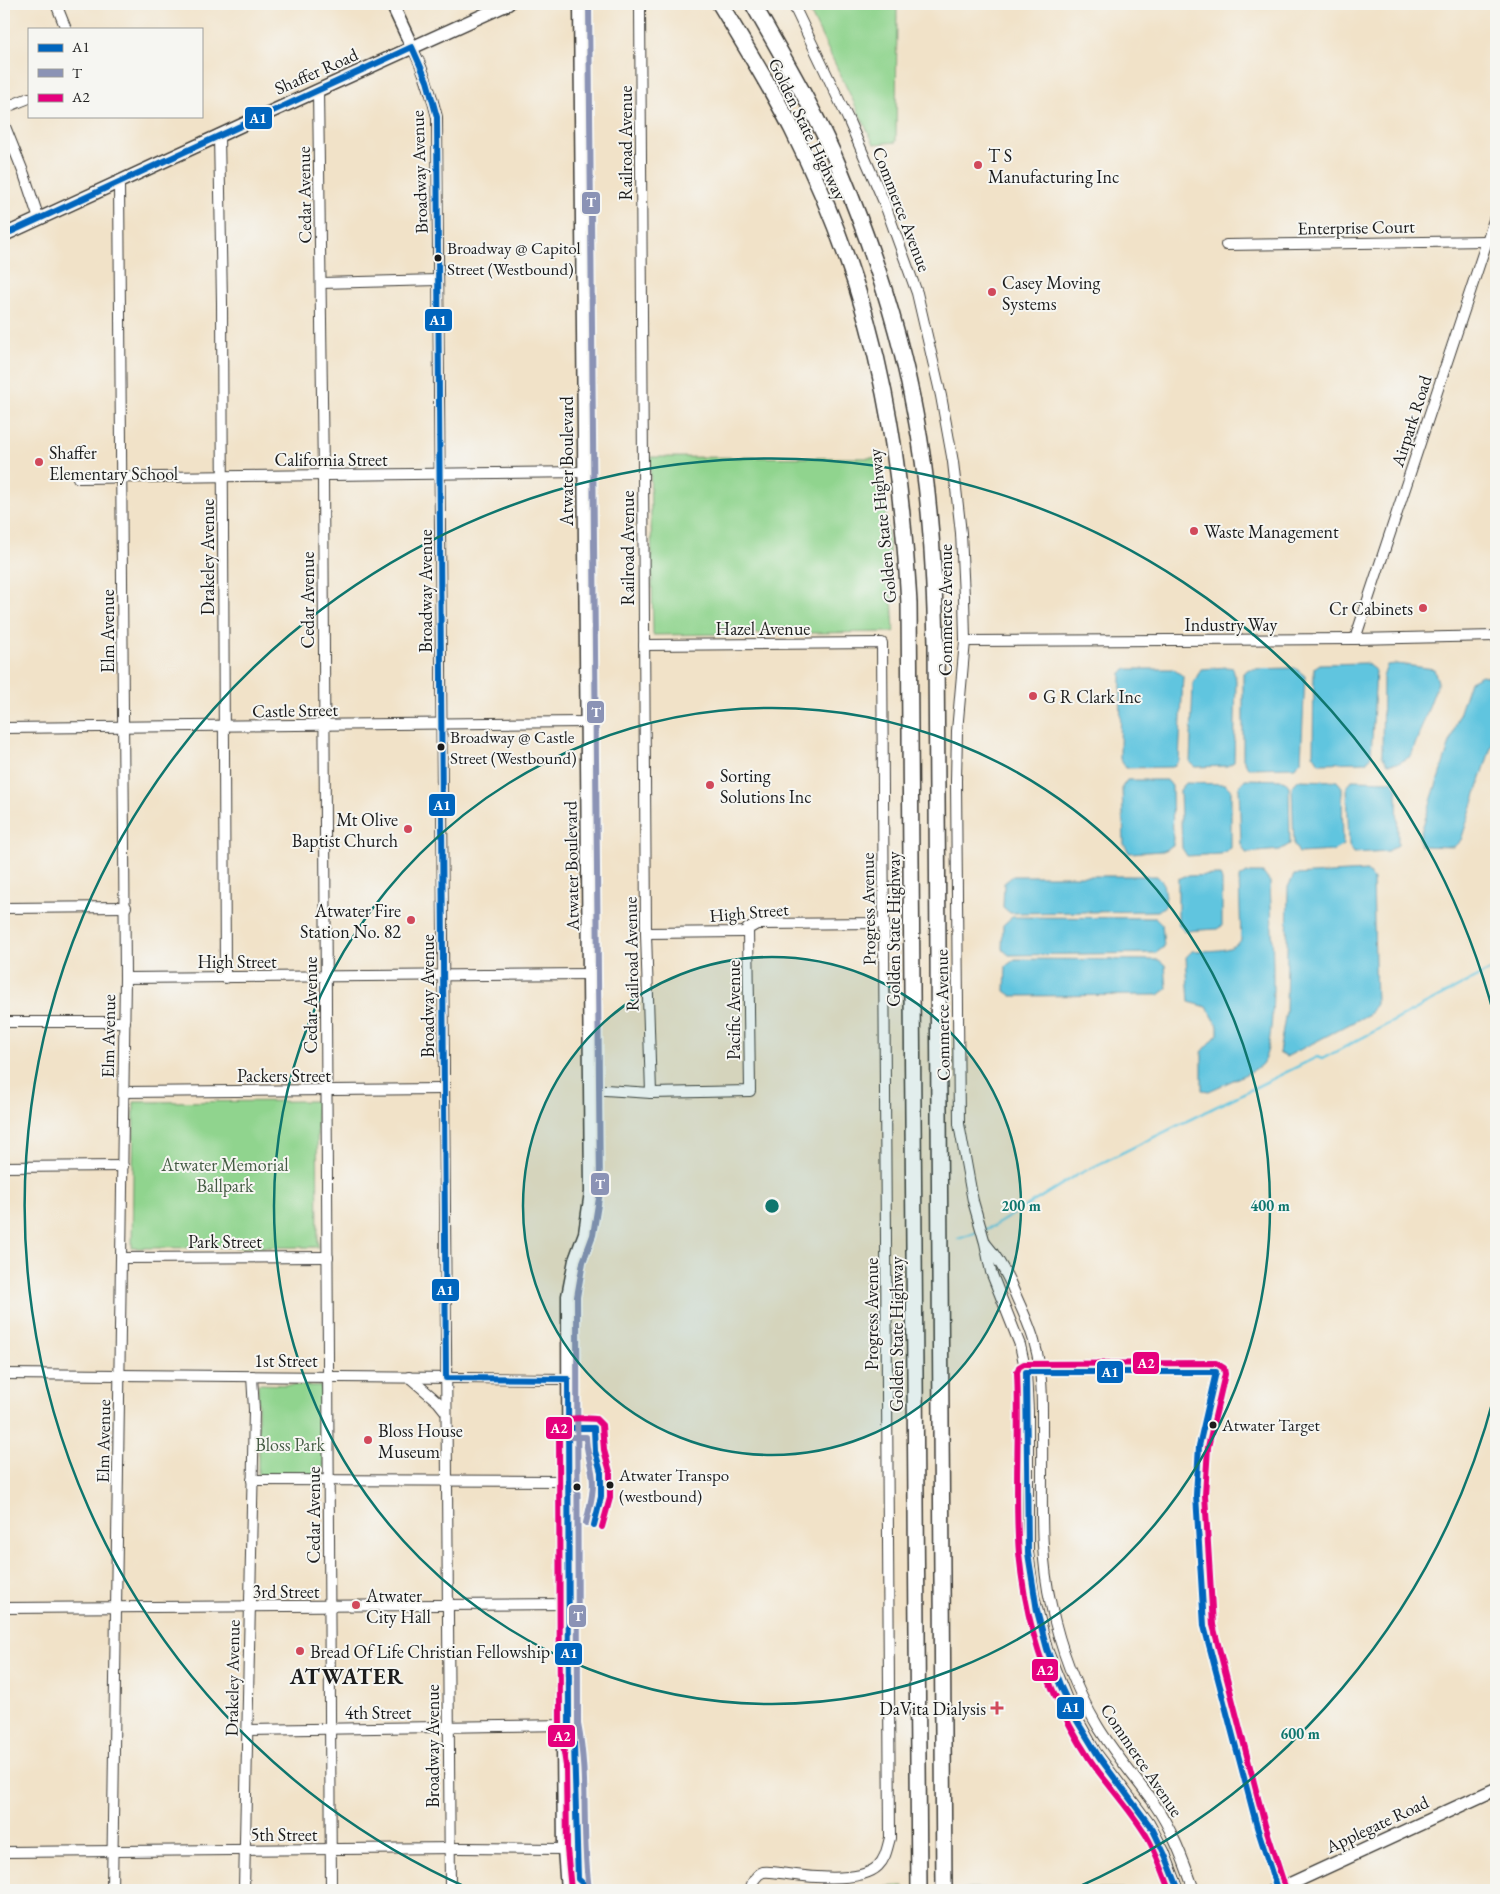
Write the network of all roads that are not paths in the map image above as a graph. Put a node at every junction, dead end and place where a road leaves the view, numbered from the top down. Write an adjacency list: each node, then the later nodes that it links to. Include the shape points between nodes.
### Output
1 (56, 4): 9 (street)
2 (392, 4): 10 (main road)
3 (508, 4): 10 (main road, Shaffer Road)
4 (580, 4): 24 (main road, Atwater Boulevard)
5 (640, 4): 34 (street, Railroad Avenue)
6 (720, 4): 100 (highway, Golden State Highway, via 792,129 850,270 884,392 905,536 909,603)
7 (754, 4): 101 (highway, Golden State Highway, via 840,170 873,255 916,414 928,497 936,643)
8 (793, 4): 32 (street, Commerce Avenue, via 884,202 916,293 953,462 961,533)
9 (66, 28)
10 (412, 47): 11 (main road, Shaffer Road); 22 (street, Broadway Avenue, via 424,68 437,117)
11 (318, 90): 15 (main road, Shaffer Road); 23 (street, Cedar Avenue)
12 (28, 98): 13 (street)
13 (4, 108)
14 (4, 124): 18 (street)
15 (219, 135): 16 (main road, Shaffer Road); 27 (street, Drakeley Avenue)
16 (119, 182): 18 (main road, Shaffer Road); 28 (street, Elm Avenue)
17 (1496, 214): 20 (street, Airpark Road)
18 (39, 219): 19 (main road, Shaffer Road)
19 (4, 235)
20 (1487, 241): 21 (street, Enterprise Court); 31 (street, Airpark Road)
21 (1226, 245)
22 (438, 280): 23 (street); 25 (street, Broadway Avenue)
23 (321, 283): 26 (street, Cedar Avenue)
24 (584, 472): 25 (street, California Street); 35 (main road, Atwater Boulevard)
25 (440, 474): 26 (street, California Street); 36 (street, Broadway Avenue)
26 (323, 475): 27 (street, California Street); 38 (street, Cedar Avenue)
27 (223, 476): 28 (street, California Street); 37 (street, Drakeley Avenue)
28 (122, 477): 29 (street, California Street); 39 (street, Elm Avenue)
29 (78, 478)
30 (1496, 636): 31 (street, Industry Way)
31 (1355, 639): 32 (street, Industry Way)
32 (965, 641): 60 (street, Commerce Avenue, via 956,731 959,1124 966,1170)
33 (882, 643): 34 (street, Hazel Avenue); 43 (street, Progress Avenue)
34 (644, 645): 45 (street, Railroad Avenue)
35 (586, 722): 36 (street, Castle Street); 46 (main road, Atwater Boulevard)
36 (442, 724): 38 (street, Castle Street); 47 (street, Broadway Avenue)
37 (224, 726): 38 (street, Castle Street); 39 (street, Castle Street); 50 (street, Drakeley Avenue)
38 (324, 726): 48 (street, Cedar Avenue)
39 (124, 727): 40 (street, Castle Street); 41 (street, Elm Avenue)
40 (4, 728)
41 (126, 907): 42 (street); 49 (street, Elm Avenue)
42 (4, 908)
43 (884, 923): 44 (street, High Street, via 758,924); 99 (street, Progress Avenue, via 890,1838 885,1858 869,1872 856,1876 810,1877 764,1872 752,1882)
44 (748, 928): 45 (street, High Street, via 742,932); 57 (street, Pacific Avenue, via 750,1091)
45 (646, 933): 57 (street, Railroad Avenue)
46 (589, 974): 47 (street, High Street); 54 (main road, Atwater Boulevard)
47 (443, 976): 48 (street, High Street); 53 (street, Broadway Avenue)
48 (326, 977): 50 (street, High Street); 55 (street, Cedar Avenue)
49 (125, 978): 50 (street, High Street); 52 (street, Elm Avenue)
50 (225, 978)
51 (4, 1022): 52 (street)
52 (125, 1022): 56 (street, Elm Avenue)
53 (443, 1089): 55 (street, Packers Street); 68 (street, Broadway Avenue)
54 (590, 1089): 57 (street); 69 (main road, Atwater Boulevard, via 591,1192 585,1233 575,1260 568,1296)
55 (327, 1091): 56 (street, Packers Street); 61 (street, Cedar Avenue)
56 (124, 1092): 58 (street, Elm Avenue)
57 (650, 1093)
58 (123, 1166): 59 (street); 62 (street, Elm Avenue)
59 (4, 1167)
60 (985, 1243): 102 (street, Commerce Avenue, via 991,1272 1020,1345 1026,1372 1028,1552 1034,1596 1047,1649 1080,1726 1149,1823 1172,1867); 103 (street, Commerce Avenue, via 1002,1264 1036,1346 1042,1399 1044,1553 1051,1605 1064,1654 1097,1725 1173,1835)
61 (328, 1257): 62 (street, Park Street); 66 (street, Cedar Avenue)
62 (122, 1258): 64 (street, Elm Avenue)
63 (4, 1374): 64 (street, 1st Street)
64 (121, 1375): 65 (street, 1st Street); 80 (street, Elm Avenue)
65 (252, 1376): 66 (street, 1st Street); 71 (street, Drakeley Avenue)
66 (329, 1377): 67 (street, 1st Street); 72 (street, Cedar Avenue)
67 (410, 1377): 68 (street, 1st Street); 70 (street)
68 (446, 1378): 69 (street, 1st Street); 70 (street, Broadway Avenue)
69 (568, 1379): 74 (main road, Atwater Boulevard)
70 (446, 1412): 73 (street, Broadway Avenue)
71 (252, 1480): 72 (street); 77 (street, Drakeley Avenue)
72 (330, 1481): 73 (street); 78 (street, Cedar Avenue)
73 (447, 1481): 74 (street); 76 (street, Broadway Avenue)
74 (568, 1481): 75 (main road, Atwater Boulevard)
75 (569, 1604): 76 (street, 3rd Street); 81 (main road, Atwater Boulevard)
76 (448, 1606): 78 (street, 3rd Street); 82 (street, Broadway Avenue)
77 (250, 1607): 78 (street, 3rd Street); 80 (street, 3rd Street); 84 (street, Drakeley Avenue)
78 (330, 1607): 83 (street, Cedar Avenue)
79 (4, 1608): 80 (street, 3rd Street)
80 (117, 1608): 90 (street, Elm Avenue)
81 (569, 1725): 82 (street, 4th Street); 87 (main road, Atwater Boulevard, via 563,1743); 92 (main road, Atwater Boulevard, via 574,1743)
82 (448, 1727): 83 (street, 4th Street); 86 (street, Broadway Avenue)
83 (331, 1728): 84 (street, 4th Street); 89 (street, Cedar Avenue)
84 (248, 1730): 88 (street, Drakeley Avenue)
85 (1496, 1789): 104 (main road, Applegate Road)
86 (449, 1848): 87 (street, 5th Street); 89 (street, 5th Street); 96 (street, Broadway Avenue)
87 (564, 1849): 97 (main road, Atwater Boulevard)
88 (246, 1850): 89 (street, 5th Street); 90 (street, 5th Street); 94 (street, Drakeley Avenue)
89 (331, 1850): 95 (street, Cedar Avenue)
90 (113, 1851): 91 (street, 5th Street); 93 (street, Elm Avenue)
91 (4, 1852)
92 (579, 1885): 98 (main road)
93 (112, 1890)
94 (244, 1890)
95 (331, 1890)
96 (450, 1890)
97 (567, 1890)
98 (590, 1890)
99 (750, 1890)
100 (919, 1890)
101 (944, 1890)
102 (1179, 1890)
103 (1194, 1890)
104 (1273, 1890)

